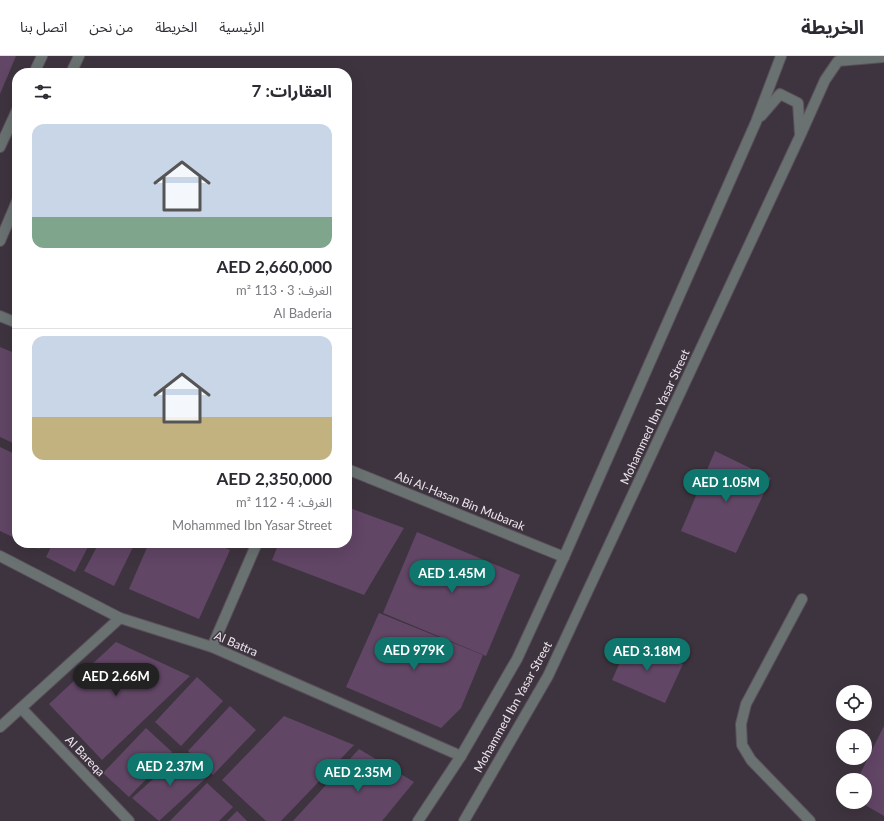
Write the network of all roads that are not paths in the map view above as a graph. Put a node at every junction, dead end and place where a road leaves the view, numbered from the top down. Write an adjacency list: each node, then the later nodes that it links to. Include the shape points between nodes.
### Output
1 (42, 56): 5 (street)
2 (79, 56): 6 (street)
3 (781, 56): 8 (street, Mohammed Ibn Yasar Street)
4 (884, 57): 9 (street, Mohammed Ibn Yasar Street, via 838,61 825,80)
5 (36, 68)
6 (73, 68)
7 (12, 121): 10 (street)
8 (756, 122): 9 (street, via 780,94 798,103); 18 (street, Mohammed Ibn Yasar Street)
9 (800, 136): 27 (street, Mohammed Ibn Yasar Street, via 548,676)
10 (0, 147)
11 (12, 213): 12 (street)
12 (0, 241)
13 (0, 316): 14 (street)
14 (12, 321)
15 (352, 471): 18 (street, Abi Al-Hasan Bin Mubarak)
16 (255, 548): 21 (street)
17 (0, 556): 20 (street, Al Battra)
18 (564, 557): 24 (street, Mohammed Ibn Yasar Street, via 517,659)
19 (802, 599): 28 (street, via 746,704 742,724 742,745 751,760)
20 (120, 618): 21 (street, Al Battra); 22 (street)
21 (212, 647): 24 (street, Al Battra)
22 (21, 708): 23 (street); 25 (street, Al Bareqa)
23 (0, 727)
24 (461, 756): 26 (street, Mohammed Ibn Yasar Street)
25 (129, 821)
26 (418, 821)
27 (464, 821)
28 (810, 821)

